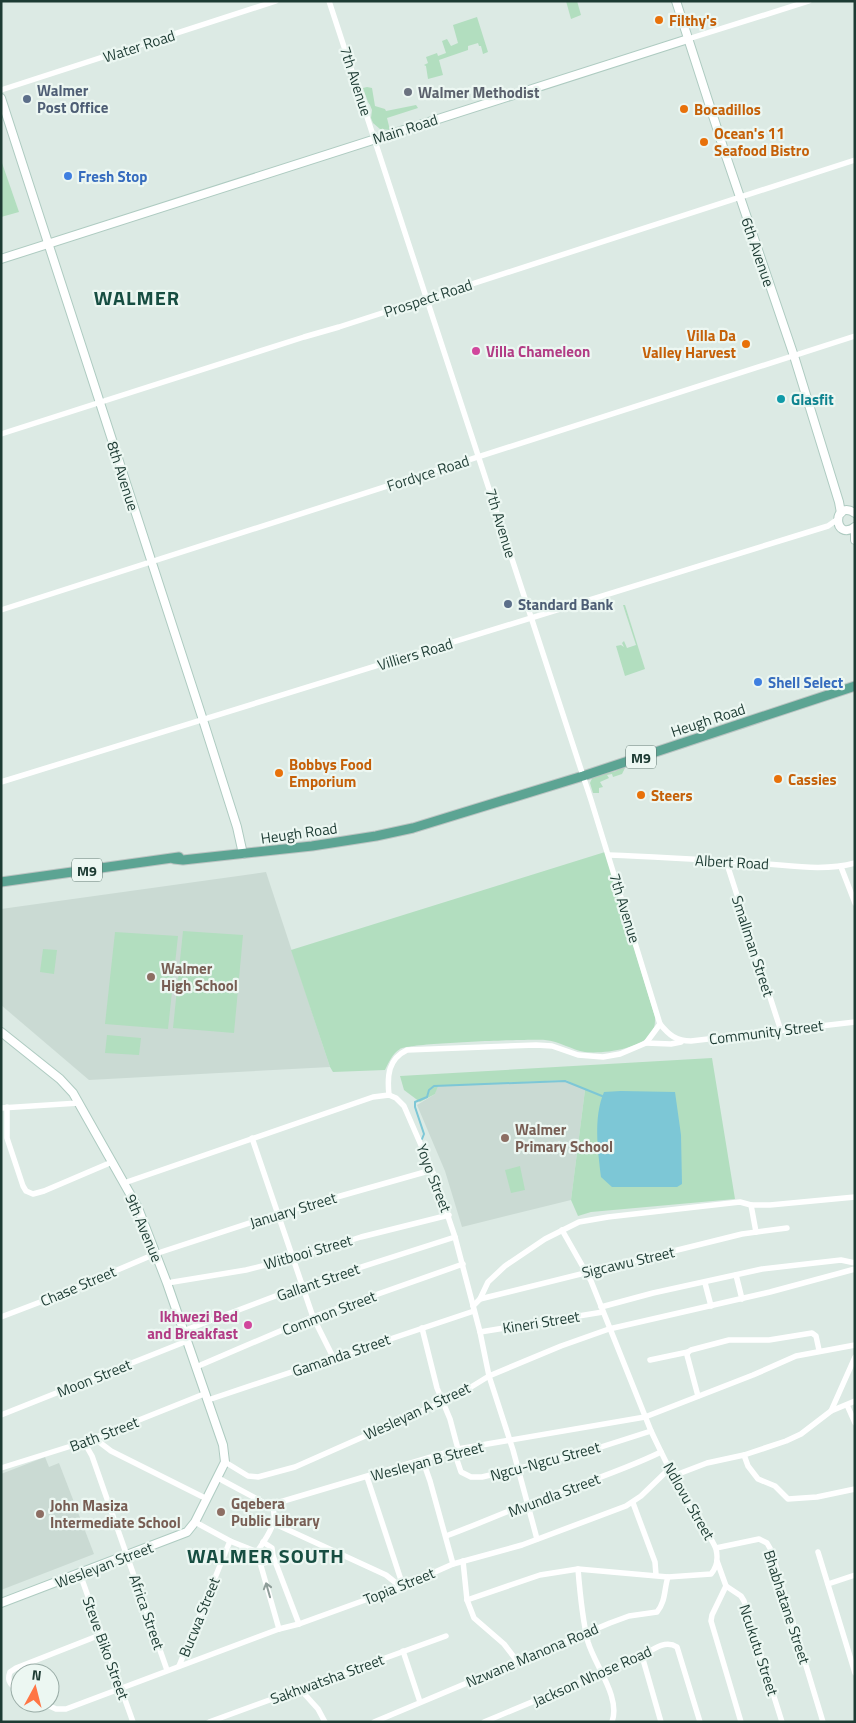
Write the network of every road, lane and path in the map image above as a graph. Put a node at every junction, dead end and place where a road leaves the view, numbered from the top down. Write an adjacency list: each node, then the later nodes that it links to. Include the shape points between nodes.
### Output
1 (276, 1): 6 (street, Water Road)
2 (329, 1): 8 (street, 7th Avenue)
3 (676, 1): 5 (street, 6th Avenue)
4 (809, 1): 5 (street, Main Road)
5 (688, 39): 8 (street, Main Road); 10 (street, 6th Avenue)
6 (1, 90)
7 (1, 98): 11 (street, 8th Avenue)
8 (375, 139): 11 (street, Main Road); 13 (street, 7th Avenue)
9 (855, 160): 10 (street, Prospect Road)
10 (740, 196): 13 (street, Prospect Road); 15 (street, 6th Avenue)
11 (48, 243): 12 (street, Main Road); 16 (street, 8th Avenue)
12 (1, 259)
13 (427, 298): 16 (street, Prospect Road); 18 (street, 7th Avenue)
14 (855, 336): 15 (street, Fordyce Road)
15 (794, 356): 18 (street, Fordyce Road); 19 (street, 6th Avenue)
16 (99, 403): 17 (street, Prospect Road); 21 (street, 8th Avenue)
17 (1, 434)
18 (479, 456): 21 (street, Fordyce Road); 23 (street, 7th Avenue)
19 (847, 521): 20 (street, 6th Avenue); 23 (street, Villiers Road)
20 (854, 538)
21 (151, 562): 22 (street, Fordyce Road); 25 (street, 8th Avenue)
22 (1, 610)
23 (530, 618): 25 (street, Villiers Road); 26 (street, 7th Avenue)
24 (855, 686): 26 (main road, Heugh Road / M9)
25 (203, 720): 27 (street, Villiers Road); 28 (street, 8th Avenue)
26 (584, 776): 28 (main road, Heugh Road / M9, via 427,823); 29 (street, 7th Avenue)
27 (1, 782)
28 (243, 851): 33 (main road, Heugh Road / M9)
29 (609, 855): 30 (street, Albert Road); 36 (street, 7th Avenue)
30 (726, 861): 32 (street, Albert Road); 37 (street, Smallman Street)
31 (855, 864): 32 (street, Albert Road)
32 (841, 867): 34 (street)
33 (1, 882)
34 (855, 903)
35 (855, 1022): 37 (street, Community Street)
36 (660, 1024): 39 (street, via 670,1036); 40 (street)
37 (781, 1031): 39 (street, Community Street)
38 (1, 1032): 42 (street, 9th Avenue, via 60,1079)
39 (681, 1040): 40 (street, Community Street, via 671,1044)
40 (646, 1042): 41 (street, via 620,1054 603,1057 578,1055 536,1044 407,1050 391,1064)
41 (389, 1095): 44 (street, via 373,1097); 46 (street, Yoyo Street, via 404,1106)
42 (79, 1103): 43 (street); 45 (street, 9th Avenue)
43 (4, 1108): 45 (street, via 9,1144 23,1186 29,1193 44,1191)
44 (252, 1138): 47 (street); 50 (street)
45 (112, 1162): 47 (street, 9th Avenue)
46 (432, 1170): 50 (street, January Street); 51 (street, Yoyo Street)
47 (124, 1183): 56 (street, 9th Avenue)
48 (855, 1197): 49 (street)
49 (751, 1205): 53 (street, via 740,1202 608,1217 580,1222); 54 (street)
50 (277, 1214): 56 (street, January Street); 57 (street)
51 (449, 1215): 55 (street, Yoyo Street); 57 (street, Witbooi Street)
52 (787, 1228): 54 (street, Sigcawu Street)
53 (562, 1230): 61 (street, Ndlovu Street); 66 (street, via 505,1266 488,1282)
54 (756, 1232): 61 (street, Sigcawu Street)
55 (455, 1237): 59 (street, Yoyo Street); 65 (street, Gallant Street)
56 (156, 1254): 63 (street, 9th Avenue); 72 (street, Chase Street)
57 (294, 1258): 63 (street, Witbooi Street, via 246,1270); 65 (street)
58 (855, 1263): 62 (street, Kineri Street, via 841,1260 793,1264)
59 (463, 1264): 70 (street, Yoyo Street); 73 (street, Common Street)
60 (855, 1269): 67 (street, Wesleyan A Street)
61 (586, 1272): 66 (street, Sigcawu Street); 71 (street, Ndlovu Street)
62 (736, 1275): 64 (street, Kineri Street); 67 (street)
63 (167, 1283): 76 (street, 9th Avenue)
64 (705, 1283): 68 (street); 71 (street, Kineri Street, via 653,1293)
65 (302, 1286): 73 (street); 76 (street, Gallant Street)
66 (480, 1299): 70 (street)
67 (742, 1299): 68 (street, Wesleyan A Street)
68 (711, 1306): 75 (street, Wesleyan A Street)
69 (1, 1307): 72 (street)
70 (474, 1308): 74 (street, Gamanda Street); 77 (street, Yoyo Street)
71 (602, 1309): 75 (street, Ndlovu Street); 77 (street, Kineri Street)
72 (3, 1316)
73 (313, 1317): 82 (street); 85 (street, Common Street)
74 (422, 1328): 82 (street, Gamanda Street); 90 (street, Ngcu-Ngcu Street)
75 (609, 1329): 86 (street, Wesleyan A Street); 94 (street, Ndlovu Street)
76 (183, 1331): 78 (street, 9th Avenue)
77 (480, 1332): 86 (street, Yoyo Street)
78 (187, 1341): 85 (street, 9th Avenue); 93 (street, Moon Street)
79 (855, 1345): 80 (street, Wesleyan B Street)
80 (819, 1350): 81 (street, via 816,1336 812,1333 769,1340 729,1340); 87 (street, Wesleyan B Street, via 796,1356)
81 (688, 1352): 84 (street); 87 (street)
82 (333, 1357): 88 (street, Gamanda Street)
83 (855, 1357): 92 (street)
84 (650, 1360)
85 (196, 1366): 88 (street, 9th Avenue)
86 (488, 1376): 90 (street, Wesleyan A Street); 98 (street, Yoyo Street)
87 (698, 1396): 94 (street, Wesleyan B Street)
88 (206, 1397): 97 (street, Bath Street); 104 (street, 9th Avenue, via 223,1445)
89 (855, 1401): 91 (street)
90 (442, 1402): 100 (street, Ngcu-Ngcu Street, via 450,1419); 104 (street, Wesleyan A Street, via 295,1467 258,1477 248,1476)
91 (847, 1405): 92 (street); 95 (street)
92 (831, 1411): 102 (street, via 801,1434)
93 (1, 1415)
94 (645, 1417): 96 (street, Ndlovu Street); 98 (street, Wesleyan B Street)
95 (855, 1423)
96 (651, 1431): 101 (street, Ndlovu Street); 106 (street, Ngcu-Ngcu Street)
97 (94, 1438): 99 (street, Bath Street); 112 (street)
98 (509, 1440): 100 (street, Wesleyan B Street); 106 (street, Yoyo Street)
99 (84, 1442): 105 (street, Bath Street); 125 (street, Africa Street)
100 (456, 1450): 103 (street, Wesleyan B Street); 106 (street, Ngcu-Ngcu Street, via 459,1469 467,1476 482,1477)
101 (660, 1452): 107 (street, Ndlovu Street); 113 (street, Mvundla Street, via 621,1470)
102 (744, 1455): 108 (street, via 707,1463); 111 (street, via 758,1480 775,1486 788,1499)
103 (423, 1461): 109 (street, Wesleyan B Street); 118 (street)
104 (225, 1462): 110 (street, Wesleyan Street)
105 (1, 1468)
106 (518, 1469): 113 (street, Yoyo Street)
107 (669, 1470): 108 (street, Ndlovu Street); 114 (street, Topia Street)
108 (673, 1476): 122 (street, Ndlovu Street)
109 (367, 1477): 115 (street, Wesleyan B Street); 137 (street)
110 (218, 1478): 112 (street, Wesleyan Street); 115 (street)
111 (855, 1489)
112 (207, 1499): 116 (street, Wesleyan Street)
113 (528, 1503): 118 (street, Mvundla Street); 119 (street, Yoyo Street)
114 (633, 1503): 119 (street, Topia Street); 133 (street, via 655,1562)
115 (270, 1505): 117 (street, via 274,1511)
116 (195, 1522): 120 (street); 125 (street, Wesleyan Street, via 180,1536)
117 (273, 1523): 121 (street); 137 (street, via 386,1575)
118 (446, 1536): 130 (street)
119 (537, 1540): 128 (street, Topia Street)
120 (230, 1541): 123 (street); 151 (street, Bucwa Street)
121 (263, 1542): 123 (street); 126 (street, via 272,1548)
122 (716, 1548): 129 (street, Ndlovu Street); 171 (street, Bhabhatane Street, via 759,1539 767,1543)
123 (257, 1552): 127 (street)
124 (818, 1552): 136 (street)
125 (127, 1555): 132 (street, Wesleyan Street); 152 (street, Africa Street)
126 (273, 1556): 127 (street, via 268,1562); 141 (street)
127 (260, 1561): 142 (street, one-way to 127)
128 (463, 1561): 130 (street, Topia Street); 139 (street)
129 (717, 1561): 135 (street, via 711,1574); 138 (street, Ncukutu Street)
130 (453, 1564): 137 (street, Topia Street)
131 (578, 1569): 133 (street); 139 (street, via 540,1575); 143 (street)
132 (80, 1574): 140 (street, Wesleyan Street); 144 (street, Steve Biko Street)
133 (656, 1575): 135 (street)
134 (855, 1575): 136 (street)
135 (668, 1577): 143 (street, Nzwane Manona Road, via 664,1601 657,1612 629,1616)
136 (828, 1584): 149 (street)
137 (402, 1586): 141 (street, Topia Street)
138 (726, 1586): 169 (street, Ncukutu Street, via 711,1621); 170 (street, Ncukutu Street, via 744,1601)
139 (467, 1600): 148 (street, via 474,1618 504,1644)
140 (1, 1604)
141 (299, 1624): 142 (street, Topia Street)
142 (279, 1629): 151 (street, Topia Street)
143 (586, 1634): 148 (street, Nzwane Manona Road); 154 (street)
144 (100, 1635): 150 (street); 158 (street, Steve Biko Street)
145 (446, 1636): 146 (street, Sakhwatsha Street)
146 (403, 1651): 157 (street, Sakhwatsha Street); 159 (street)
147 (642, 1656): 154 (street, Jackson Nhose Road); 167 (street); 168 (street, Jackson Nhose Road, via 660,1645 673,1644 677,1647)
148 (517, 1661): 159 (street, Nzwane Manona Road)
149 (853, 1661): 155 (street)
150 (29, 1663)
151 (179, 1666): 152 (street, Topia Street)
152 (168, 1670): 158 (street, Topia Street)
153 (10, 1672): 156 (street)
154 (600, 1672): 165 (street, Jackson Nhose Road); 166 (street, via 613,1701)
155 (855, 1673)
156 (10, 1684)
157 (300, 1688): 162 (street, Sakhwatsha Street); 163 (street)
158 (120, 1689): 160 (street, Topia Street); 161 (street, Steve Biko Street)
159 (420, 1702): 164 (street, Nzwane Manona Road)
160 (60, 1709)
161 (133, 1722)
162 (209, 1722)
163 (325, 1722)
164 (374, 1722)
165 (484, 1722)
166 (612, 1722)
167 (661, 1722)
168 (700, 1722)
169 (741, 1722)
170 (782, 1722)
171 (823, 1722)

